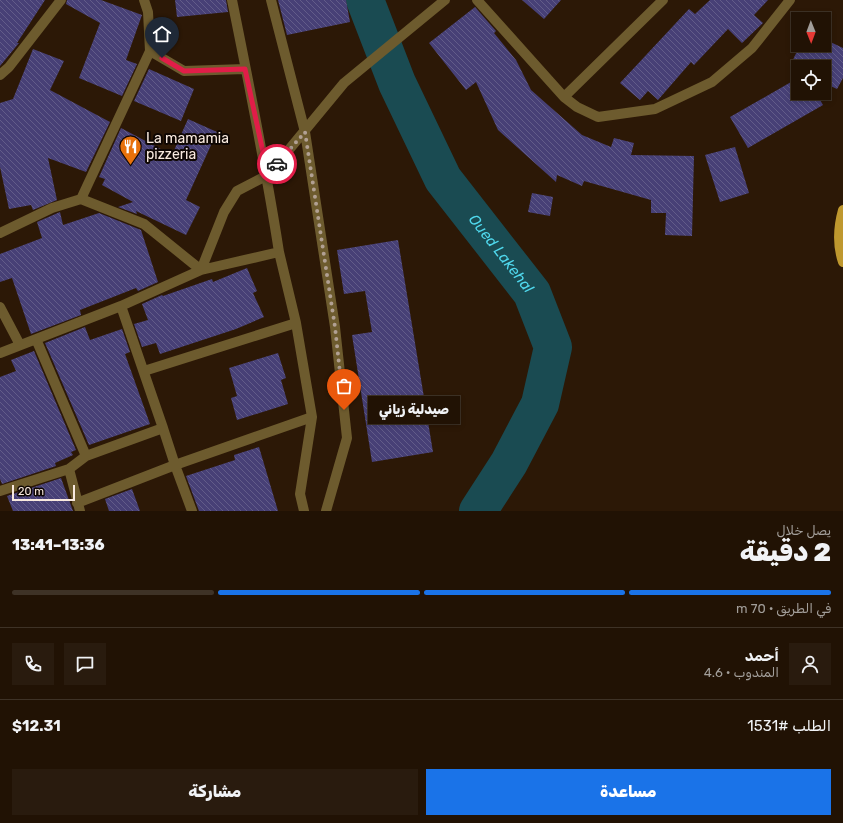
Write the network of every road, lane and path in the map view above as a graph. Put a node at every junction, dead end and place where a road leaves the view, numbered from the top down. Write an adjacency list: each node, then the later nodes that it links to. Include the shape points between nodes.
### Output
1 (62, 0): 11 (street)
2 (144, 0): 9 (street, via 148,12)
3 (232, 0): 10 (street)
4 (271, 0): 13 (street)
5 (445, 0): 13 (street, via 344,83)
6 (477, 0): 12 (street)
7 (663, 0): 12 (street)
8 (790, 0): 12 (street, via 752,48 712,82 655,109 598,117 577,107)
9 (150, 51): 10 (street, via 184,71); 15 (street)
10 (245, 69): 14 (street)
11 (0, 75)
12 (564, 97)
13 (305, 132): 14 (street); 37 (street, via 335,327 347,438)
14 (268, 175): 18 (street); 20 (street, via 237,191 224,212)
15 (81, 199): 17 (street, via 52,208); 20 (street, via 144,224)
16 (843, 210): 19 (main road, via 838,236)
17 (0, 233)
18 (279, 252): 20 (street); 23 (street)
19 (843, 262)
20 (201, 270): 22 (street)
21 (0, 306): 25 (street)
22 (121, 306): 24 (street); 27 (street)
23 (296, 323): 27 (street); 28 (street)
24 (36, 339): 25 (street); 30 (street)
25 (20, 345): 26 (street)
26 (0, 353)
27 (144, 371): 29 (street)
28 (312, 417): 31 (street); 36 (street, via 300,494)
29 (163, 428): 30 (street); 31 (street)
30 (86, 456): 32 (street)
31 (175, 465): 34 (street); 35 (street)
32 (69, 469): 33 (street); 34 (street)
33 (0, 491)
34 (79, 507)
35 (192, 511)
36 (304, 511)
37 (326, 511)

